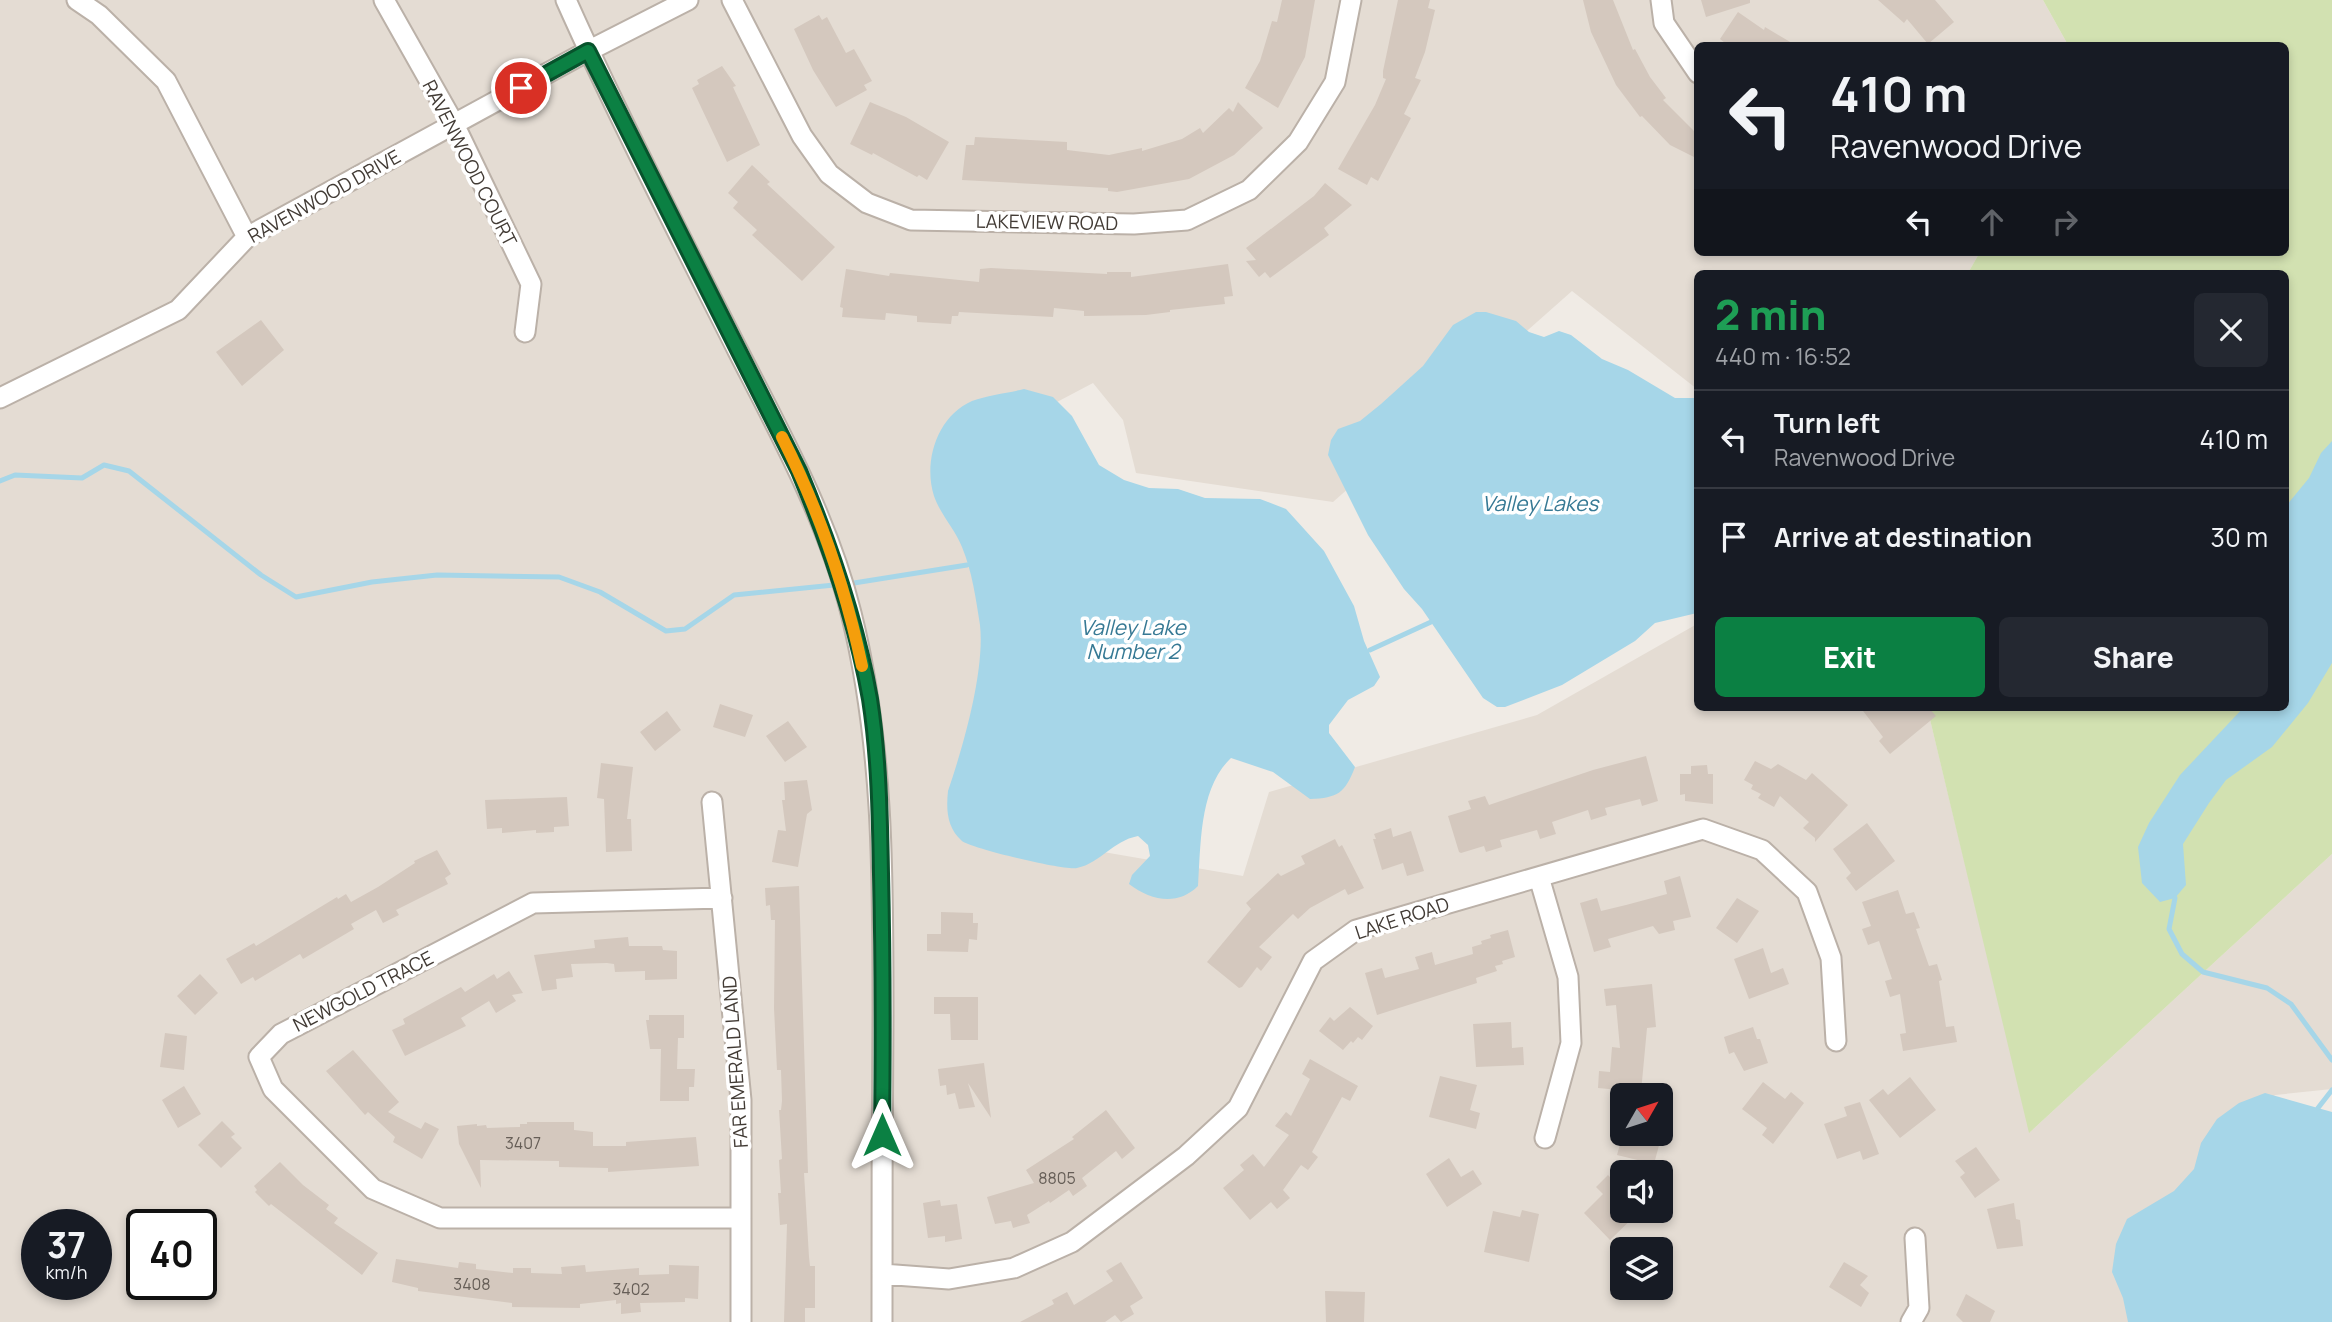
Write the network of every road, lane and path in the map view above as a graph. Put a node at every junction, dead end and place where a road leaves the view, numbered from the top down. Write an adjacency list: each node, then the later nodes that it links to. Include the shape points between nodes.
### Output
1 (77, 0): 11 (street, via 99,15 166,81)
2 (384, 0): 10 (street, RAVENWOOD COURT)
3 (566, 0): 8 (street)
4 (688, 0): 8 (street, RAVENWOOD DRIVE)
5 (732, 0): 6 (street, LAKEVIEW ROAD, via 802,136 829,174 867,202 911,220 1134,224 1187,220 1249,190 1298,142 1335,82)
6 (1351, 0)
7 (1661, 0): 9 (street, via 1664,23)
8 (588, 51): 10 (street, RAVENWOOD DRIVE); 21 (street, via 799,471 850,611 870,700 879,790)
9 (1694, 67)
10 (454, 124): 11 (street, RAVENWOOD DRIVE); 12 (street, RAVENWOOD COURT, via 531,284)
11 (247, 237): 13 (street, RAVENWOOD DRIVE, via 178,310)
12 (525, 332)
13 (0, 398)
14 (712, 802): 16 (street, FAR EMERALD LAND)
15 (1539, 877): 17 (street, LAKE ROAD, via 1703,830 1762,850 1807,892 1831,958); 18 (street, via 1568,977 1571,1043); 21 (street, LAKE ROAD, via 1356,930 1313,961 1238,1108 1186,1156 1072,1242 1014,1268 949,1279)
16 (722, 898): 19 (street, FAR EMERALD LAND, via 741,1100); 19 (street, NEWGOLD TRACE, via 533,903 281,1034 259,1057 273,1088 373,1189 440,1218)
17 (1836, 1041)
18 (1545, 1138)
19 (741, 1218): 22 (street, FAR EMERALD LAND)
20 (1915, 1238): 24 (street, via 1919,1308)
21 (882, 1274): 23 (street)
22 (741, 1322)
23 (882, 1322)
24 (1911, 1322)

